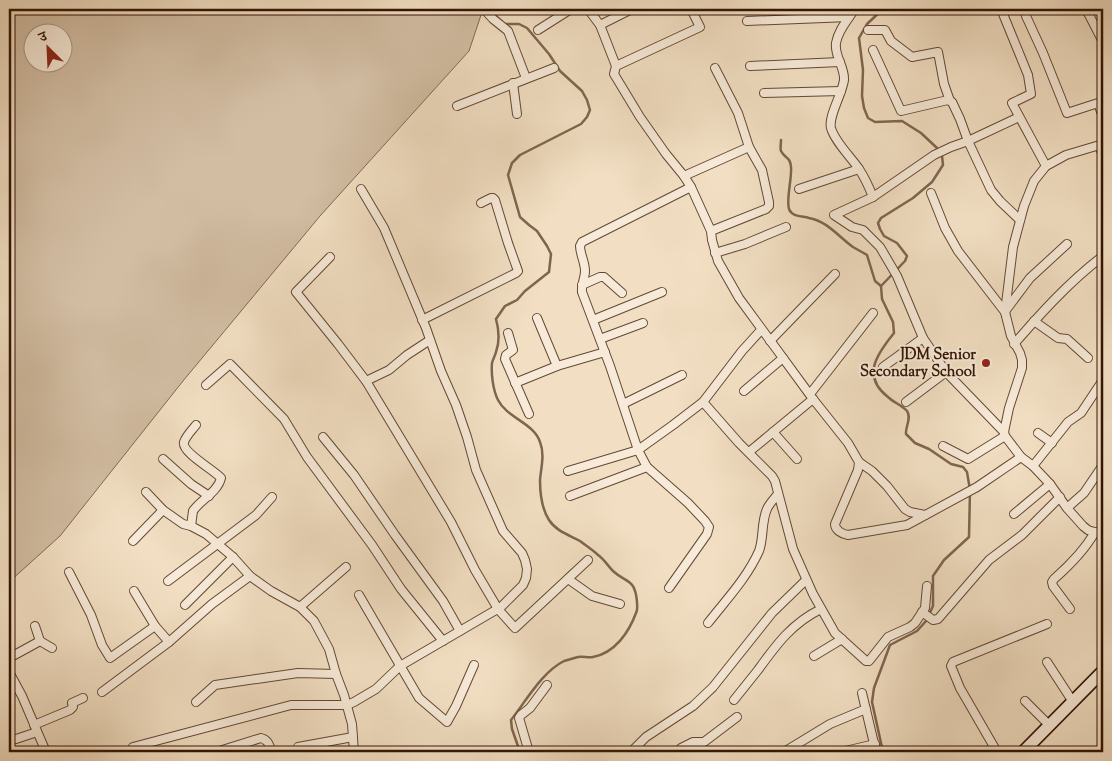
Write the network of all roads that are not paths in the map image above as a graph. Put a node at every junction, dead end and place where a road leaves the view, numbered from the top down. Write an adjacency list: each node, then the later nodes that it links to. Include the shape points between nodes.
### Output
1 (484, 9): 22 (street, via 508,32)
2 (571, 9): 13 (street)
3 (588, 9): 12 (street)
4 (632, 9): 12 (street)
5 (691, 9): 18 (street, via 700,27)
6 (853, 9): 10 (street)
7 (1001, 9): 29 (street, via 1028,75 1031,94 1012,103)
8 (1024, 9): 30 (street, via 1067,113 1098,103)
9 (1086, 9): 15 (street)
10 (849, 17): 11 (street); 17 (street, via 836,44)
11 (746, 21)
12 (600, 26): 18 (street)
13 (538, 30)
14 (868, 30): 26 (street, via 885,30 891,41 912,57 938,52)
15 (1103, 42)
16 (873, 50): 26 (street, via 901,111)
17 (840, 62): 19 (street); 24 (street, via 844,77)
18 (616, 66): 37 (street, via 614,74 631,104)
19 (750, 66)
20 (554, 68): 22 (street)
21 (716, 68): 33 (street)
22 (526, 78): 23 (street)
23 (513, 83): 27 (street); 28 (street)
24 (842, 91): 25 (street); 36 (street, via 830,119 831,128)
25 (764, 93)
26 (950, 100): 31 (street)
27 (457, 106)
28 (517, 114)
29 (1019, 117): 31 (street); 35 (street)
30 (1103, 117)
31 (968, 141): 42 (street, via 934,155); 44 (street, via 991,190)
32 (1101, 145): 34 (street); 35 (street, via 1066,155)
33 (750, 147): 37 (street); 46 (street, via 762,170 769,206)
34 (1103, 155)
35 (1046, 166): 44 (street, via 1034,181)
36 (859, 170): 40 (street); 42 (street)
37 (684, 176): 38 (street)
38 (691, 187): 46 (street); 52 (street, via 582,242 580,250 586,269)
39 (361, 189): 58 (street, via 384,228)
40 (799, 190)
41 (931, 193): 55 (street, via 958,251)
42 (872, 197): 64 (street, via 834,215 852,228 863,230 880,247 897,276)
43 (481, 203): 58 (street, via 491,198 495,200 518,271)
44 (1020, 220): 55 (street, via 1013,247)
45 (786, 227): 48 (street)
46 (711, 231): 48 (street)
47 (1067, 244): 55 (street, via 1030,278)
48 (715, 253): 62 (street, via 738,298)
49 (1103, 256): 60 (street)
50 (330, 257): 77 (street, via 296,292)
51 (835, 274): 67 (street)
52 (582, 285): 54 (street, via 604,277); 59 (street)
53 (662, 292): 59 (street)
54 (622, 293)
55 (1005, 312): 68 (street)
56 (873, 313): 81 (street)
57 (537, 318): 72 (street)
58 (422, 320): 66 (street)
59 (593, 320): 65 (street)
60 (1034, 321): 68 (street); 71 (street, via 1058,338 1067,339)
61 (643, 323): 65 (street)
62 (762, 330): 67 (street); 82 (street)
63 (508, 333): 78 (street, via 513,350 505,359)
64 (924, 338): 73 (street); 74 (street)
65 (600, 339): 69 (street)
66 (430, 340): 77 (street, via 389,370); 134 (street, via 456,405 476,470 503,531 525,560 526,578)
67 (770, 342): 70 (street)
68 (1014, 344): 89 (street, via 1020,352 1022,368)
69 (605, 352): 72 (street); 84 (street)
70 (783, 358): 80 (street); 81 (street)
71 (1088, 358)
72 (557, 366): 78 (street)
73 (883, 367)
74 (946, 372): 83 (street); 89 (street)
75 (682, 375): 84 (street)
76 (1103, 380): 91 (street, via 1081,412 1068,422)
77 (366, 381): 134 (street, via 451,522)
78 (516, 383): 85 (street)
79 (206, 385): 145 (street, via 230,364 284,418 307,457)
80 (744, 390)
81 (811, 396): 87 (street); 98 (street)
82 (703, 402): 93 (street); 94 (street)
83 (906, 402)
84 (623, 404): 93 (street)
85 (529, 414)
86 (196, 425): 106 (street, via 183,444 221,478)
87 (773, 432): 94 (street); 97 (street)
88 (1038, 433): 91 (street)
89 (1004, 434): 92 (street, via 968,459); 95 (street)
90 (323, 438): 142 (street, via 354,475 444,601)
91 (1052, 443): 101 (street)
92 (943, 446)
93 (638, 450): 100 (street); 102 (street)
94 (749, 452): 105 (street, via 775,480)
95 (1021, 457): 101 (street); 113 (street, via 977,487)
96 (163, 459): 106 (street)
97 (797, 459)
98 (859, 462): 113 (street, via 872,471 905,508); 113 (street, via 835,524 837,530 848,535 899,527)
99 (1103, 465): 110 (street, via 1084,492)
100 (647, 466): 107 (street); 128 (street, via 708,527 707,534)
101 (1033, 466): 103 (street)
102 (568, 471)
103 (1050, 484): 108 (street); 112 (street)
104 (146, 492): 111 (street)
105 (778, 494): 125 (street, via 793,549); 138 (street, via 765,513 760,549 750,568)
106 (209, 496): 114 (street, via 193,511)
107 (570, 496)
108 (1060, 497): 110 (street); 137 (street, via 1022,535 989,560 938,619)
109 (272, 498): 118 (street, via 256,515)
110 (1067, 508): 115 (street)
111 (163, 510): 114 (street); 117 (street)
112 (1014, 514)
113 (925, 516)
114 (191, 526): 118 (street)
115 (1094, 532): 116 (street); 136 (street, via 1074,561 1052,582)
116 (1103, 535)
117 (133, 541)
118 (218, 543): 119 (street); 126 (street)
119 (232, 557): 123 (street); 132 (street)
120 (588, 560): 124 (street)
121 (346, 567): 133 (street)
122 (69, 572): 141 (street, via 110,658)
123 (250, 576): 133 (street); 146 (street)
124 (568, 579): 131 (street, via 592,596); 134 (street, via 515,628)
125 (806, 580): 135 (street); 174 (street, via 772,613 713,687 693,706 646,738)
126 (168, 581)
127 (927, 586): 137 (street)
128 (669, 588)
129 (134, 591): 141 (street)
130 (359, 595): 152 (street)
131 (620, 604)
132 (185, 606)
133 (300, 607): 155 (street, via 321,633)
134 (498, 609): 142 (street)
135 (821, 609): 143 (street); 160 (street, via 793,627)
136 (1070, 609)
137 (926, 615): 143 (street, via 888,637 868,662)
138 (708, 623)
139 (1048, 624): 184 (street, via 953,662 951,666)
140 (35, 626): 144 (street)
141 (155, 626): 146 (street)
142 (460, 631): 145 (street)
143 (842, 639): 148 (street)
144 (40, 641): 147 (street); 149 (street)
145 (442, 641): 152 (street)
146 (169, 642): 157 (street)
147 (52, 648)
148 (814, 656)
149 (9, 658)
150 (1047, 662): 163 (street)
151 (474, 665): 152 (street, via 447,722 419,698)
152 (400, 666): 164 (street, via 376,689)
153 (1103, 671): 163 (street)
154 (9, 672): 168 (street)
155 (336, 674): 162 (street, via 298,673 215,685); 164 (street)
156 (547, 685): 179 (street, via 520,718)
157 (102, 692)
158 (862, 693): 165 (street)
159 (83, 698): 168 (street, via 72,703 70,710)
160 (734, 700)
161 (1024, 701): 167 (street)
162 (196, 702)
163 (1073, 702): 167 (street)
164 (347, 705): 169 (street); 172 (street, via 291,705)
165 (866, 709): 171 (street); 181 (street, via 830,724)
166 (737, 717): 180 (street, via 704,742 693,742 681,748)
167 (1050, 726): 185 (street)
168 (36, 729): 170 (street); 175 (street)
169 (353, 737): 173 (street); 178 (street)
170 (9, 740)
171 (874, 744): 182 (street); 183 (street)
172 (133, 747)
173 (298, 747)
174 (635, 751)
175 (46, 752)
176 (216, 752): 177 (street, via 261,738 268,742)
177 (272, 752)
178 (354, 752)
179 (529, 752)
180 (680, 752)
181 (784, 752)
182 (841, 752)
183 (876, 752)
184 (997, 752)
185 (1023, 752)

